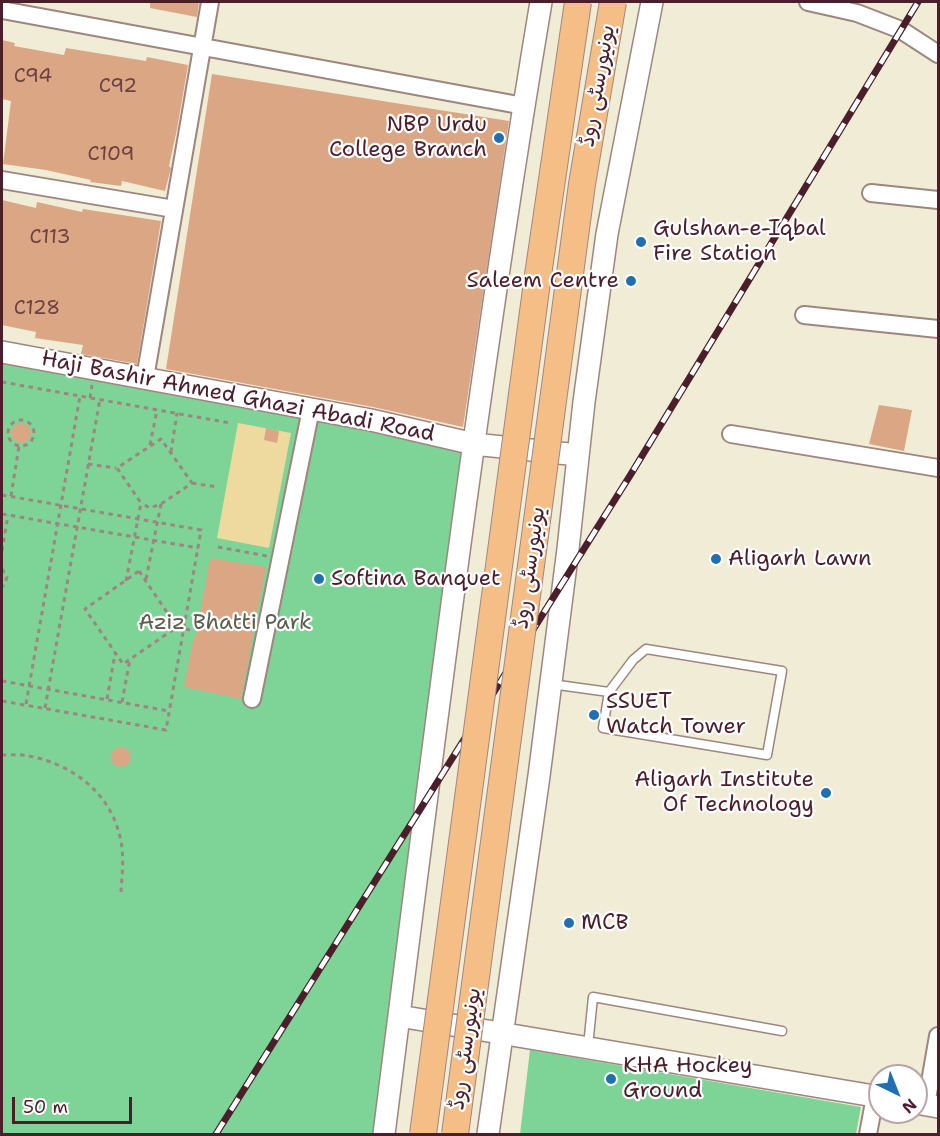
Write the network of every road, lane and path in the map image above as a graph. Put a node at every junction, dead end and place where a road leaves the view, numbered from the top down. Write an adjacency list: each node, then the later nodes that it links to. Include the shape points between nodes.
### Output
1 (210, 2): 9 (street)
2 (542, 2): 11 (street)
3 (578, 2): 87 (main road, یونیورسٹی روڈ, bridge)
4 (613, 2): 88 (main road, یونیورسٹی روڈ, bridge, via 582,184)
5 (652, 2): 32 (street, via 607,234)
6 (808, 2): 7 (street)
7 (859, 7): 10 (street)
8 (2, 10): 9 (street)
9 (203, 49): 11 (street); 15 (street)
10 (939, 54)
11 (524, 106): 28 (street)
12 (2, 180): 15 (street)
13 (871, 193): 14 (street)
14 (939, 200)
15 (174, 209): 19 (street)
16 (804, 315): 17 (street)
17 (939, 328)
18 (2, 352): 19 (street, Haji Bashir Ahmed Ghazi Abadi Road)
19 (145, 378): 24 (street, Haji Bashir Ahmed Ghazi Abadi Road)
20 (2, 382): 21 (path)
21 (80, 396): 22 (path); 42 (path)
22 (100, 399): 23 (path); 33 (path)
23 (157, 410): 25 (path); 29 (path)
24 (311, 410): 28 (street, Haji Bashir Ahmed Ghazi Abadi Road); 55 (street)
25 (177, 413): 26 (path); 31 (path)
26 (230, 423)
27 (731, 434): 35 (street)
28 (474, 444): 32 (street, Haji Bashir Ahmed Ghazi Abadi Road); 79 (street)
29 (150, 445): 31 (path, via 161,439); 34 (path)
30 (19, 446): 30 (path, via 10,440 8,432 14,422 23,420 30,424 33,436); 39 (path)
31 (171, 452): 36 (path)
32 (578, 455): 66 (street)
33 (88, 464): 34 (path); 43 (path)
34 (117, 468): 40 (path)
35 (939, 468)
36 (192, 483): 37 (path); 41 (path)
37 (217, 487)
38 (2, 495): 39 (path)
39 (11, 496): 42 (path)
40 (141, 503): 41 (path, via 150,508); 46 (path)
41 (161, 504): 47 (path)
42 (61, 505): 43 (path); 48 (path)
43 (80, 509): 46 (path); 49 (path)
44 (2, 514): 45 (path)
45 (8, 515): 48 (path); 54 (path)
46 (138, 519): 47 (path); 50 (path)
47 (157, 523): 51 (path); 53 (path, via 201,530)
48 (58, 524): 49 (path); 67 (path)
49 (77, 527): 50 (path); 68 (path)
50 (134, 537): 51 (path); 58 (path)
51 (154, 541): 53 (path); 57 (path)
52 (218, 547): 55 (path)
53 (198, 549): 61 (path)
54 (2, 551)
55 (281, 558): 70 (street)
56 (2, 569): 59 (path, via 7,577)
57 (145, 580): 58 (path, via 139,571); 60 (path)
58 (126, 581): 63 (path, via 85,609)
59 (2, 587)
60 (177, 627): 61 (path); 64 (path)
61 (184, 628): 62 (path); 76 (path)
62 (190, 630)
63 (115, 654): 64 (path, via 123,664); 71 (path)
64 (130, 660): 73 (path)
65 (2, 681): 67 (path)
66 (551, 684): 69 (lane); 81 (street)
67 (29, 686): 68 (path); 74 (path)
68 (48, 690): 71 (path); 75 (path)
69 (609, 692): 69 (lane, via 603,728 767,755 782,671 646,649)
70 (252, 699)
71 (107, 700): 73 (path)
72 (2, 701): 74 (path)
73 (122, 703): 76 (path)
74 (26, 705): 75 (path)
75 (45, 708): 76 (path, via 166,730)
76 (170, 711)
77 (2, 755): 78 (path, via 28,756 63,766 92,786 113,814 120,834)
78 (121, 893)
79 (399, 1016): 81 (street); 86 (street)
80 (782, 1031): 83 (lane, via 593,997)
81 (502, 1032): 83 (street); 89 (street)
82 (939, 1036): 85 (street)
83 (588, 1047): 84 (street)
84 (868, 1095)
85 (928, 1099)
86 (384, 1134)
87 (423, 1134)
88 (455, 1134)
89 (488, 1134)

